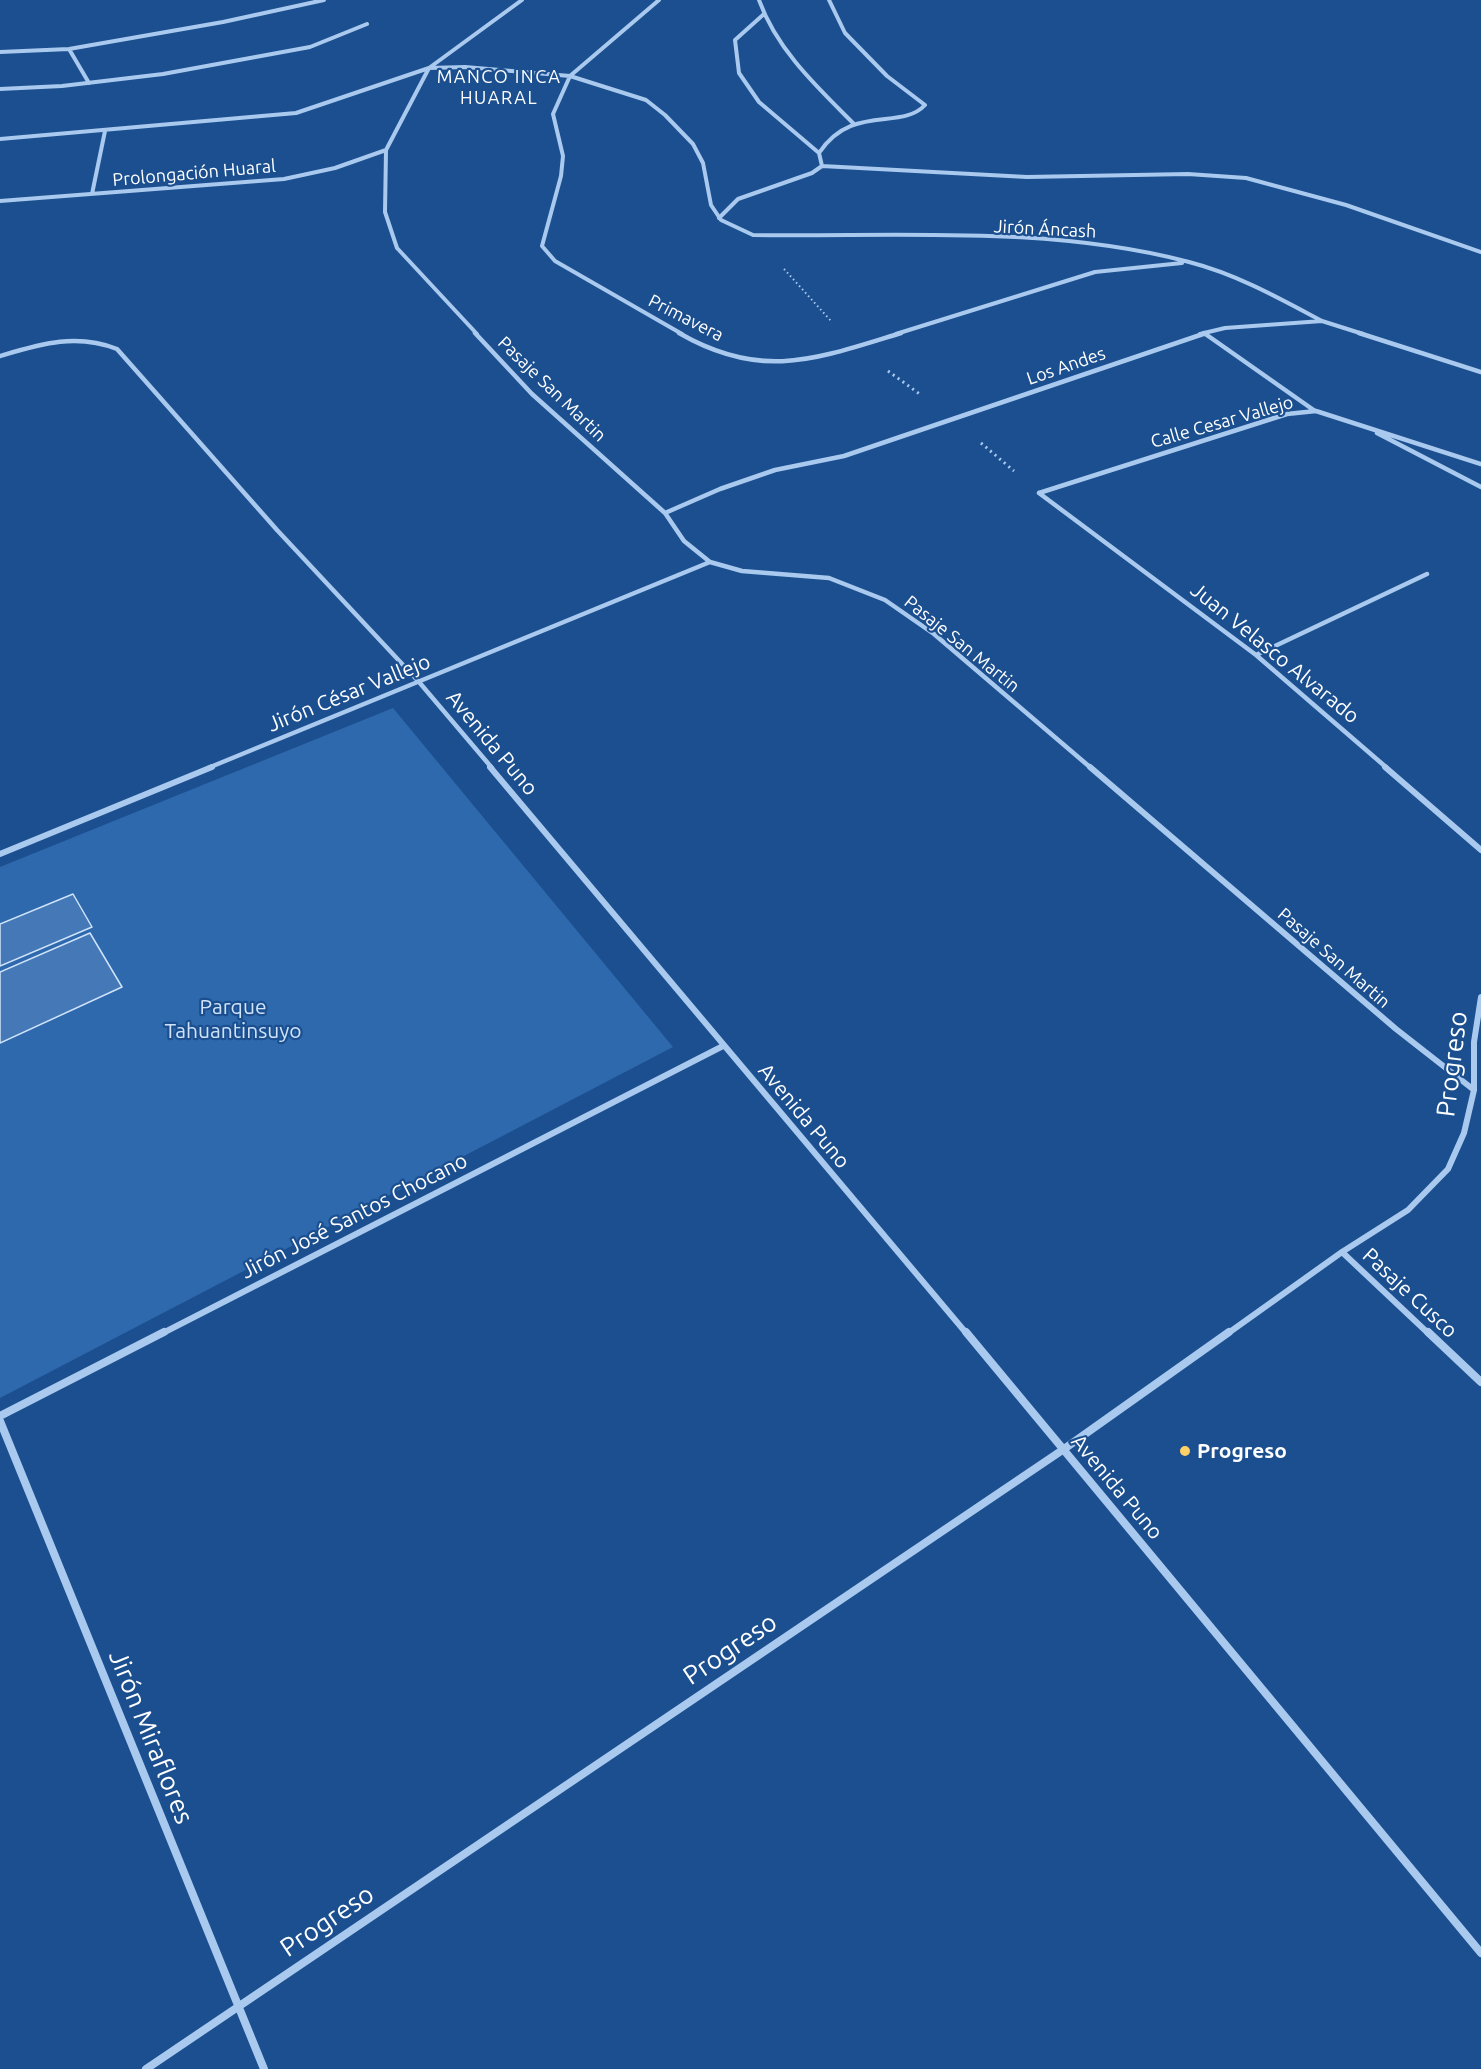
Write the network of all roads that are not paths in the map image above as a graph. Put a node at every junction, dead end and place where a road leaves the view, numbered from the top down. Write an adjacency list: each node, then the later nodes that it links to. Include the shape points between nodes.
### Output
1 (324, 0): 8 (street)
2 (522, 0): 10 (street, Pasaje San Martin)
3 (659, 0): 11 (street, Primavera)
4 (759, 0): 6 (street)
5 (828, 0): 14 (street, via 845,33 887,76 924,105)
6 (764, 14): 14 (street, via 796,65); 18 (street, via 735,40 739,73 759,102)
7 (367, 24): 12 (street, via 310,47 163,75)
8 (69, 49): 9 (street); 12 (street)
9 (0, 52)
10 (429, 68): 11 (street, via 465,67); 15 (street, via 296,113); 17 (street, Pasaje San Martin)
11 (570, 76): 22 (street, via 646,100 665,115 693,144 703,163 711,205); 24 (street, Primavera, via 554,114 563,156 542,246 555,261 690,339 725,353 761,362 796,362 1095,272)
12 (89, 83): 13 (street)
13 (0, 89)
14 (854, 124): 18 (street, via 826,138)
15 (105, 131): 16 (street); 20 (street)
16 (0, 139)
17 (386, 150): 20 (street, Prolongación Huaral, via 321,174 258,183); 34 (street, Pasaje San Martin, via 385,212 397,248 532,394)
18 (819, 153): 19 (street)
19 (822, 166): 22 (street, via 738,199); 23 (street, via 1027,177 1188,174 1246,178 1346,205)
20 (92, 194): 21 (street, Prolongación Huaral)
21 (0, 201)
22 (719, 218): 24 (street, Jirón Áncash, via 753,235 1084,242)
23 (1481, 252)
24 (1188, 262): 25 (street, Jirón Áncash, via 1233,276)
25 (1322, 321): 26 (street, Los Andes); 28 (street, Los Andes)
26 (1204, 333): 29 (street); 34 (street, Los Andes, via 844,456 775,470)
27 (0, 356): 38 (street, Avenida Puno, via 72,338 98,340 117,349 277,530)
28 (1481, 372)
29 (1316, 411): 30 (street, Calle Cesar Vallejo); 33 (street, Calle Cesar Vallejo, via 1287,414)
30 (1358, 423): 31 (street, Calle Cesar Vallejo); 32 (street)
31 (1481, 464)
32 (1481, 487)
33 (1039, 493): 37 (street, Juan Velasco Alvarado)
34 (665, 513): 35 (street, Pasaje San Martin, via 684,541)
35 (710, 562): 38 (street, Jirón César Vallejo); 43 (street, Pasaje San Martin, via 742,571 829,578 885,600 934,634 1396,1029)
36 (1427, 574): 37 (street)
37 (1256, 655): 39 (street, Juan Velasco Alvarado)
38 (419, 682): 40 (street, Jirón César Vallejo); 42 (street, Avenida Puno)
39 (1481, 850)
40 (0, 854)
41 (1481, 997): 43 (street, Progreso, via 1474,1042)
42 (723, 1046): 46 (street, Jirón José Santos Chocano); 48 (street, Avenida Puno)
43 (1474, 1090): 44 (street, Progreso, via 1464,1133 1448,1169 1408,1210)
44 (1342, 1252): 45 (street, Pasaje Cusco); 48 (street, Progreso)
45 (1481, 1382)
46 (0, 1416)
47 (0, 1422): 50 (street, Jirón Miraflores)
48 (1064, 1449): 49 (street, Avenida Puno); 50 (street, Progreso)
49 (1481, 1953)
50 (238, 2006): 51 (street, Progreso); 52 (street, Jirón Miraflores)
51 (146, 2069)
52 (264, 2069)

